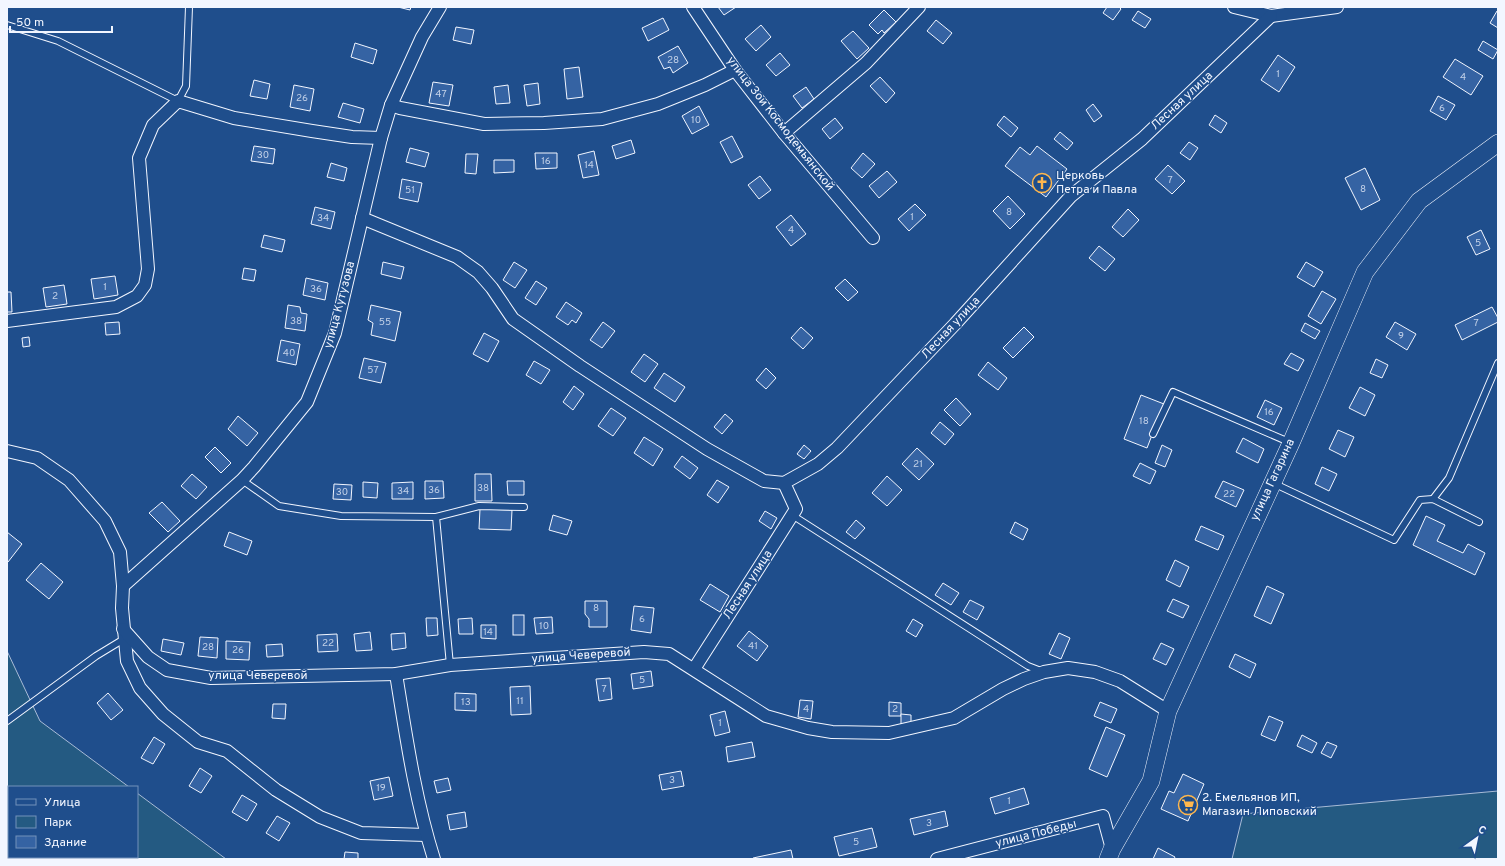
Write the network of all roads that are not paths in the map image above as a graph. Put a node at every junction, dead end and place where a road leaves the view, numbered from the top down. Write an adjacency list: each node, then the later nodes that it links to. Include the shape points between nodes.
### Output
1 (189, 7): 10 (lane, via 186,86)
2 (440, 7): 11 (street, улица Кутузова, via 422,37)
3 (693, 7): 9 (street, улица Зои Космодемьянской)
4 (919, 7): 12 (street, via 866,63)
5 (1234, 7): 7 (street)
6 (1337, 7): 7 (street)
7 (1271, 16): 24 (street, Лесная улица, via 1142,139 1071,196 955,324 837,448 818,464)
8 (7, 25): 10 (lane, via 58,42)
9 (735, 70): 11 (street, via 658,104 602,119 484,124); 12 (street, улица Зои Космодемьянской)
10 (178, 101): 13 (street, via 234,118 352,137); 17 (street, via 153,125 139,158 148,270 145,285 137,296 116,307)
11 (391, 105): 13 (street, улица Кутузова)
12 (784, 133): 16 (street, улица Зои Космодемьянской)
13 (381, 138): 15 (street, улица Кутузова)
14 (1498, 143): 20 (street, улица Гагарина, via 1419,201 1365,272)
15 (362, 218): 22 (street, улица Кутузова, via 335,333 307,402); 24 (street, via 457,257 478,272 514,319 580,366 707,450 764,481)
16 (873, 238)
17 (7, 321)
18 (1498, 363): 25 (lane, via 1449,478)
19 (1153, 434): 20 (lane, via 1173,392)
20 (1291, 443): 23 (street, улица Гагарина)
21 (7, 451): 30 (street, via 37,458 69,480 105,521 120,552)
22 (242, 480): 28 (lane, via 279,506 341,516); 30 (street, улица Кутузова)
23 (1272, 482): 25 (lane, via 1394,540 1420,500); 36 (street, улица Гагарина)
24 (784, 483): 27 (street, via 796,509)
25 (1433, 499): 29 (lane)
26 (524, 507): 28 (lane, via 479,506)
27 (792, 515): 33 (street, Лесная улица); 34 (lane, via 1028,666)
28 (436, 517): 32 (lane)
29 (1479, 522)
30 (123, 586): 31 (street)
31 (124, 634): 35 (street, улица Чеверевой, via 148,657 167,670 211,678); 37 (lane); 38 (street, via 127,661 140,688 163,714 198,742 227,751 276,790 320,817 361,833)
32 (450, 665): 33 (street, улица Чеверевой, via 644,652 669,654); 35 (street, улица Чеверевой)
33 (694, 669): 34 (street, улица Чеверевой, via 766,716 832,732 889,733 954,718 1003,689)
34 (1044, 672): 36 (street, улица Чеверевой, via 1068,668 1095,672 1120,681)
35 (396, 674): 38 (street)
36 (1168, 711): 39 (street, улица Гагарина, via 1151,782)
37 (7, 721)
38 (426, 835): 40 (street)
39 (1110, 854): 41 (street, улица Победы, via 1103,816)
40 (434, 859)
41 (937, 859)

